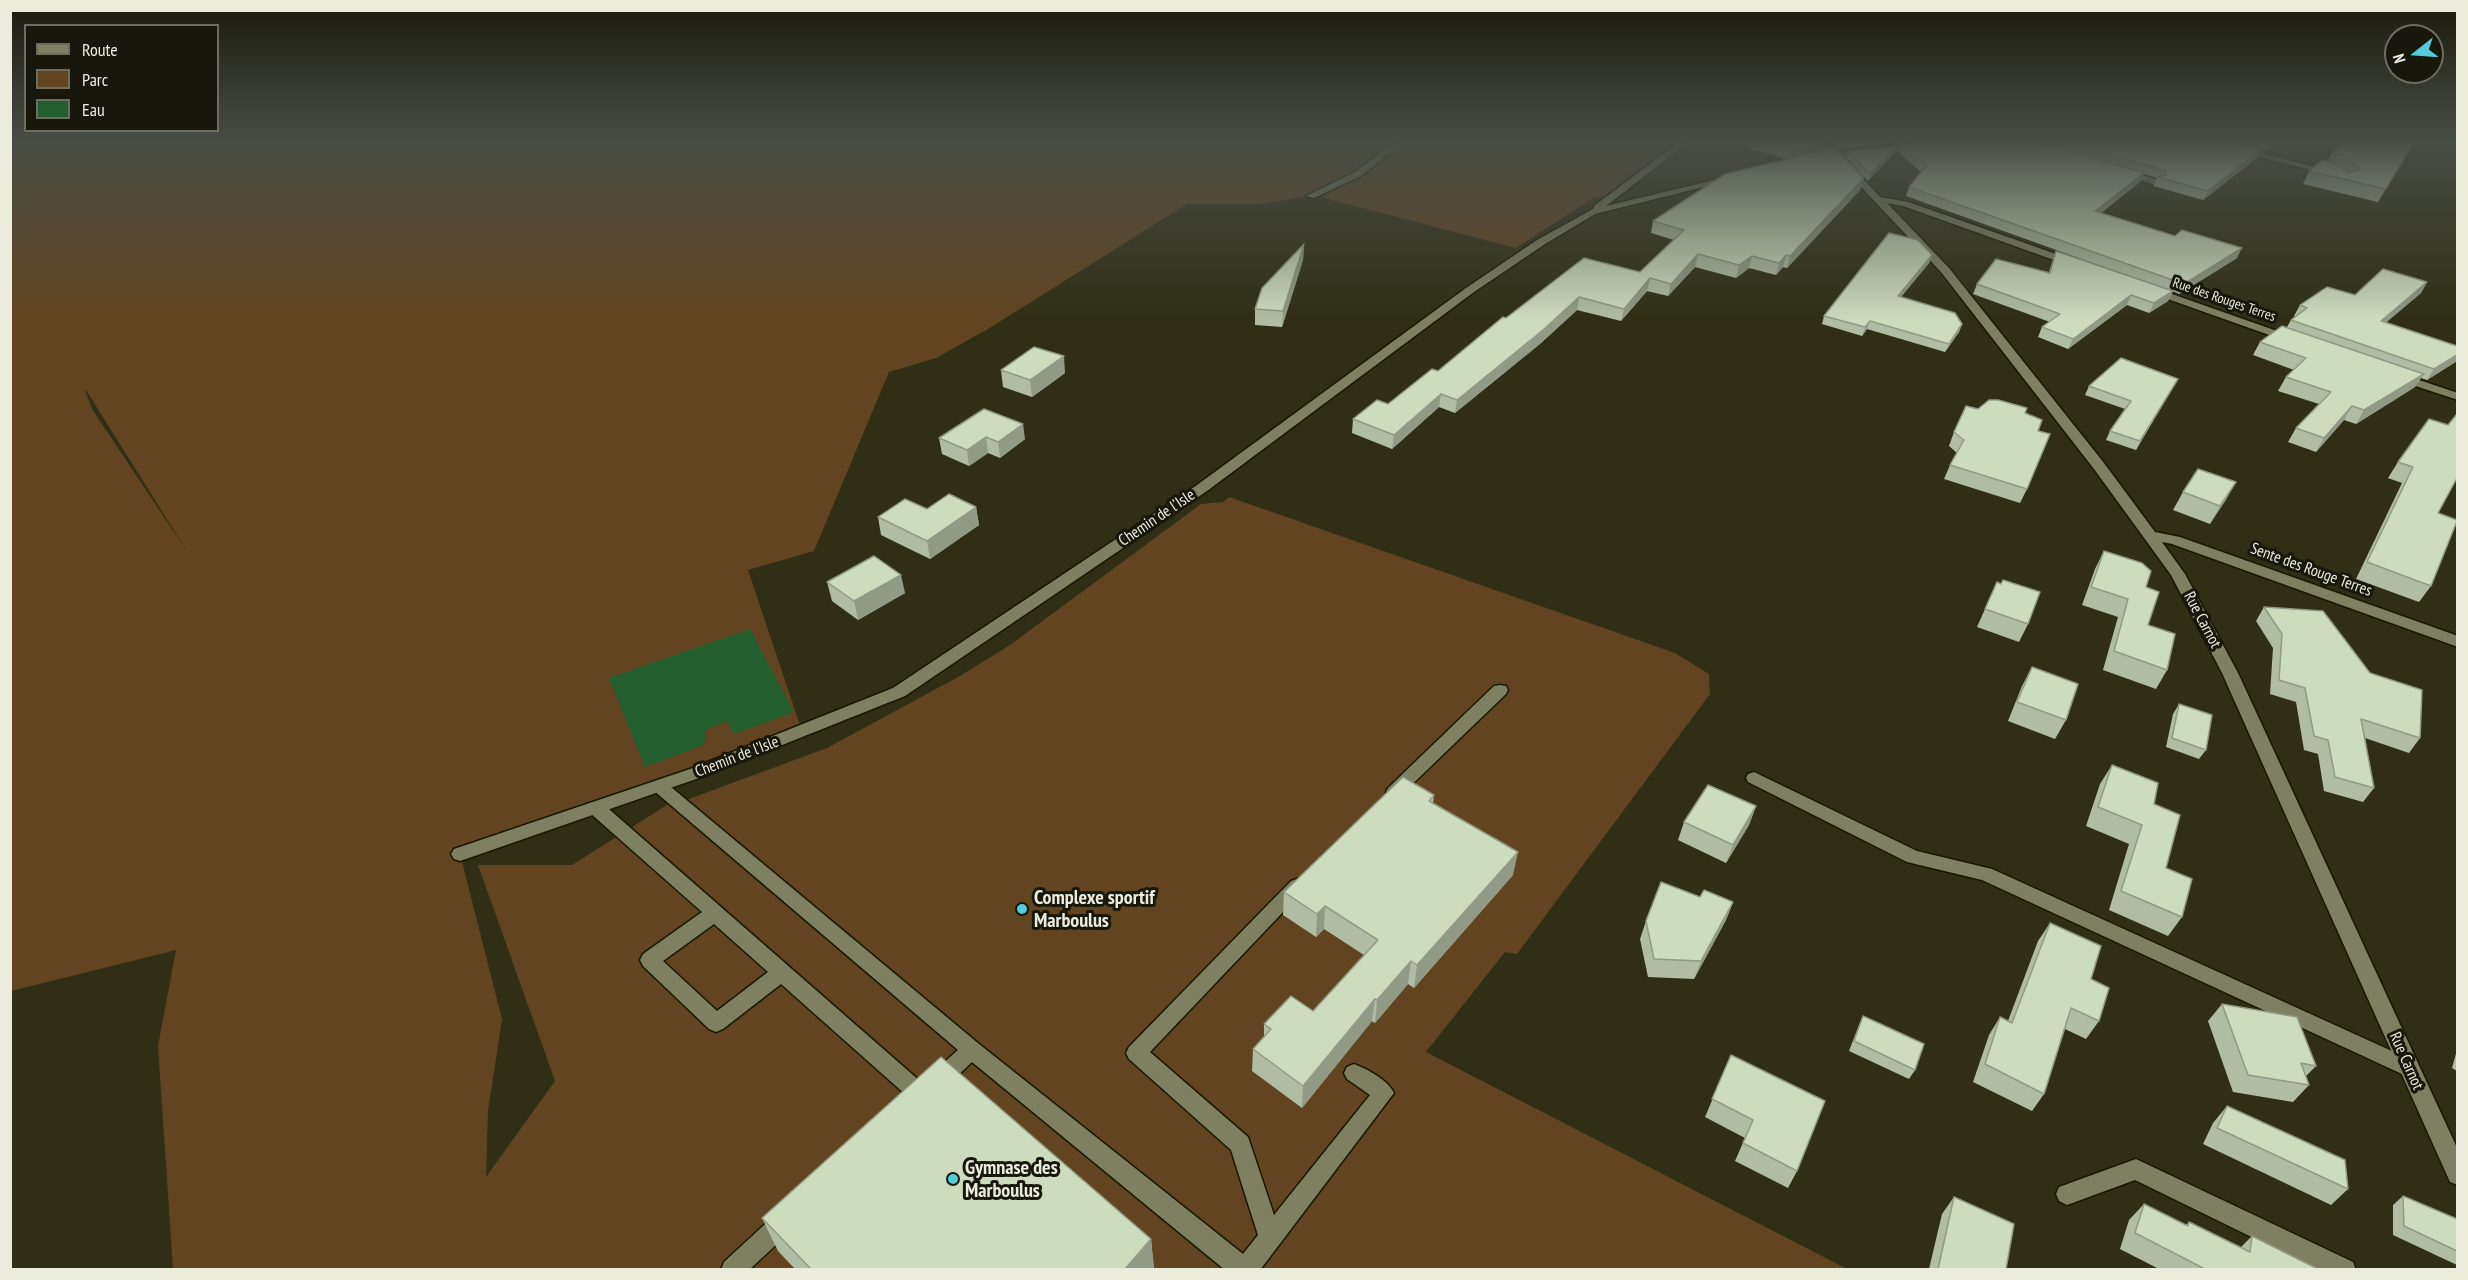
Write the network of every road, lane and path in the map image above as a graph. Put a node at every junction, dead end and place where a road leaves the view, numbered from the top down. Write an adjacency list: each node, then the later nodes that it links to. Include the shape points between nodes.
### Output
1 (1605, 202): 5 (street)
2 (1635, 202): 5 (street, Chemin de l’Isle)
3 (1881, 202): 11 (street, Rue Carnot, via 1945,270)
4 (1895, 202): 6 (street)
5 (1592, 212): 15 (street, Chemin de l’Isle, via 1470,290 1202,488 899,693)
6 (2085, 267)
7 (2142, 287): 8 (street, Rue des Rouges Terres)
8 (2300, 342)
9 (2390, 374): 10 (street)
10 (2457, 397)
11 (2151, 536): 12 (street, Sente des Rouge Terres, via 2175,540); 23 (street, Rue Carnot, via 2178,574 2230,673)
12 (2457, 642)
13 (1500, 690): 16 (street)
14 (1754, 778): 23 (street, via 1913,857 1986,874)
15 (659, 786): 17 (street, Chemin de l’Isle); 22 (street)
16 (1382, 804)
17 (596, 808): 18 (street, Chemin de l’Isle); 20 (street)
18 (460, 854)
19 (1307, 877): 30 (street, via 1136,1053 1240,1144)
20 (715, 913): 21 (street); 21 (street, via 650,960 716,1023)
21 (782, 972): 25 (street)
22 (972, 1050): 25 (street); 32 (street)
23 (2409, 1068): 27 (street, Rue Carnot)
24 (1354, 1073): 30 (street, via 1384,1093)
25 (922, 1096): 26 (street)
26 (904, 1112)
27 (2457, 1175)
28 (2067, 1194): 33 (street, via 2136,1168)
29 (801, 1206): 31 (street)
30 (1269, 1238): 32 (street)
31 (732, 1269)
32 (1245, 1269)
33 (2345, 1269)

